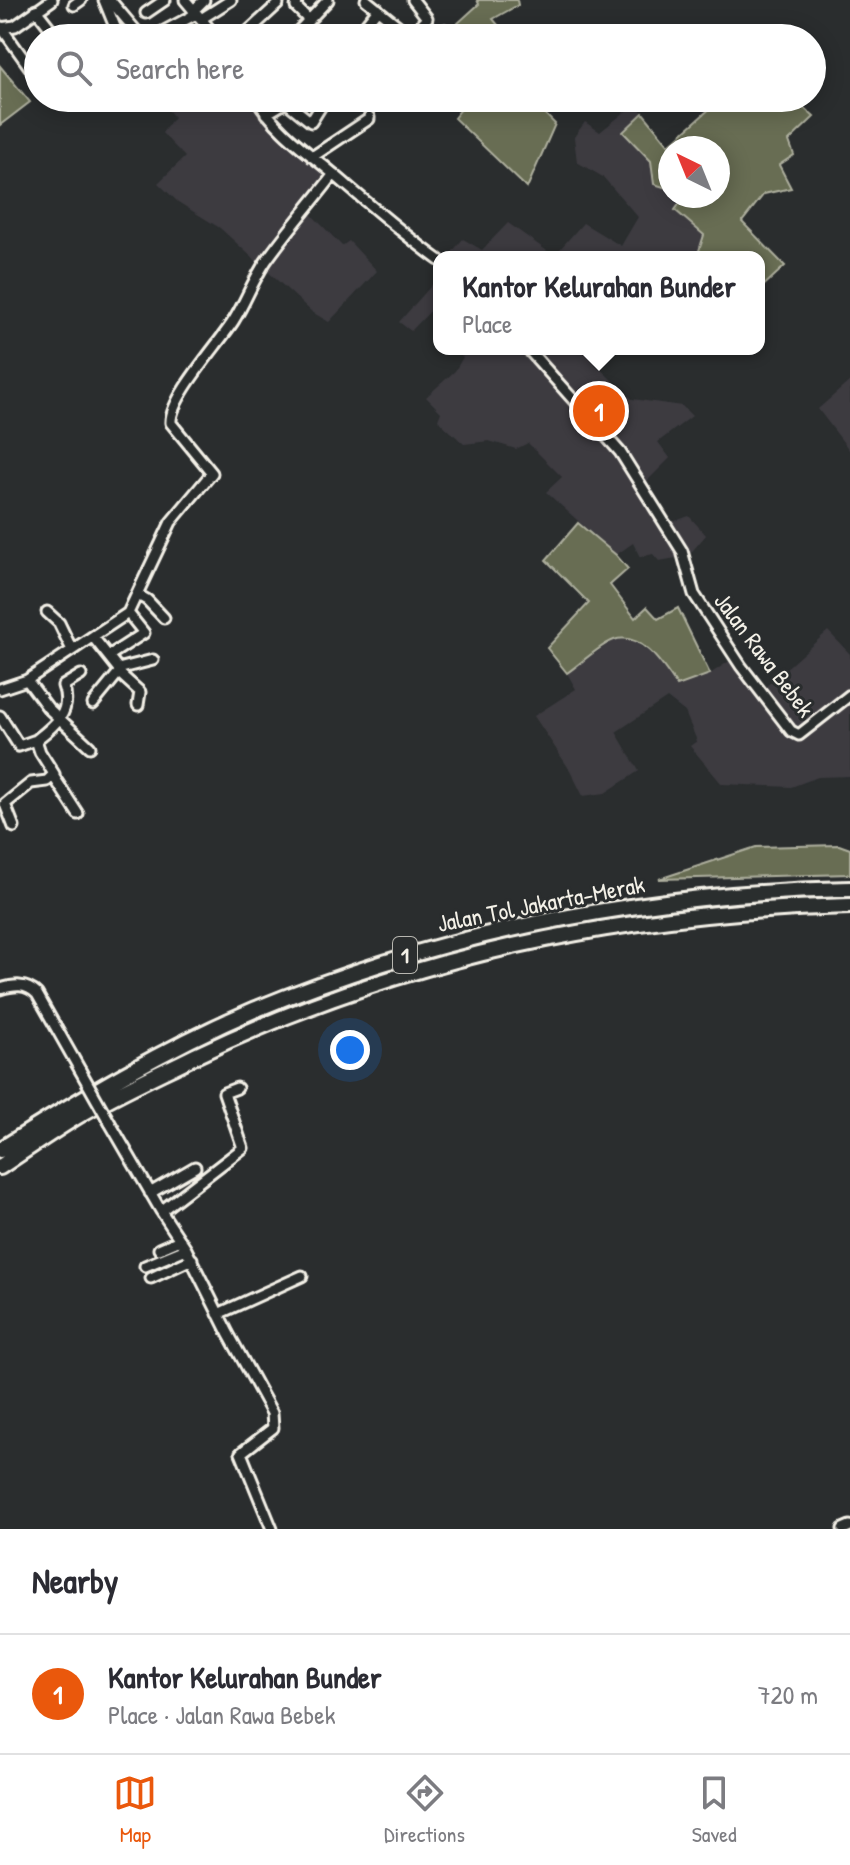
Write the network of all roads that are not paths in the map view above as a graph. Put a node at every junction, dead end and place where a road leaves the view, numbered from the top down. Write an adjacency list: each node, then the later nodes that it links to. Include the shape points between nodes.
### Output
1 (52, 0): 14 (street)
2 (104, 0): 19 (street)
3 (110, 0): 20 (street)
4 (165, 0): 15 (street)
5 (185, 0): 16 (street)
6 (204, 0): 16 (street)
7 (231, 0): 16 (street)
8 (297, 0): 17 (street, via 296,7)
9 (328, 0): 17 (street)
10 (366, 0): 13 (street)
11 (413, 0): 27 (street, via 427,18)
12 (278, 4): 23 (street)
13 (378, 9): 25 (street); 26 (street)
14 (36, 10): 18 (street); 28 (street, via 15,26)
15 (146, 13)
16 (197, 15): 21 (street); 22 (street)
17 (309, 20): 24 (street)
18 (47, 24)
19 (114, 24)
20 (130, 24)
21 (179, 24)
22 (205, 24)
23 (256, 24)
24 (305, 24)
25 (366, 24)
26 (396, 24)
27 (422, 24)
28 (1, 28): 29 (street)
29 (24, 60)
30 (269, 112): 33 (street)
31 (298, 112): 32 (street, via 311,122)
32 (317, 112)
33 (266, 114): 35 (street)
34 (369, 117): 35 (street)
35 (312, 157): 36 (street)
36 (334, 174): 37 (street); 39 (street, via 268,259 171,417 212,473 171,522)
37 (433, 255)
38 (533, 355): 51 (street, Jalan Rawa Bebek, via 620,452 682,551 694,594 791,731 799,735)
39 (138, 595): 41 (street); 42 (street)
40 (47, 612): 44 (street, via 59,622)
41 (128, 613): 43 (street); 45 (street, via 144,633)
42 (164, 618)
43 (93, 637): 44 (street); 45 (street)
44 (72, 650): 49 (street)
45 (110, 655): 47 (street)
46 (153, 660): 47 (street)
47 (118, 671): 52 (street); 53 (street, via 140,692)
48 (81, 675): 55 (street, via 63,686)
49 (27, 680): 50 (street); 55 (street)
50 (0, 689)
51 (850, 695)
52 (93, 704)
53 (138, 705)
54 (0, 716): 56 (street, via 19,746)
55 (61, 721): 56 (street); 57 (street)
56 (36, 740): 58 (street)
57 (90, 747)
58 (54, 777): 59 (street); 60 (street, via 31,783 5,804)
59 (78, 814)
60 (14, 827)
61 (850, 889): 65 (highway, Jalan Tol Jakarta–Merak / 1, via 612,909 415,952 267,1005 174,1048)
62 (850, 906): 66 (highway, Jalan Tol Jakarta–Merak / 1, via 763,908 621,924 428,967 262,1024 78,1116)
63 (0, 989): 68 (street, bridge, via 21,985 37,994)
64 (237, 1088): 69 (street, via 224,1093 243,1148)
65 (0, 1150)
66 (0, 1167)
67 (195, 1167): 68 (street)
68 (150, 1193): 69 (street)
69 (161, 1211): 70 (street)
70 (183, 1244): 71 (street); 72 (street); 73 (street)
71 (159, 1249)
72 (192, 1259): 75 (street); 76 (street)
73 (145, 1266)
74 (302, 1276): 76 (street)
75 (151, 1278)
76 (218, 1314): 78 (street, via 275,1424 241,1453)
77 (850, 1526): 79 (street)
78 (272, 1529)
79 (843, 1529)

